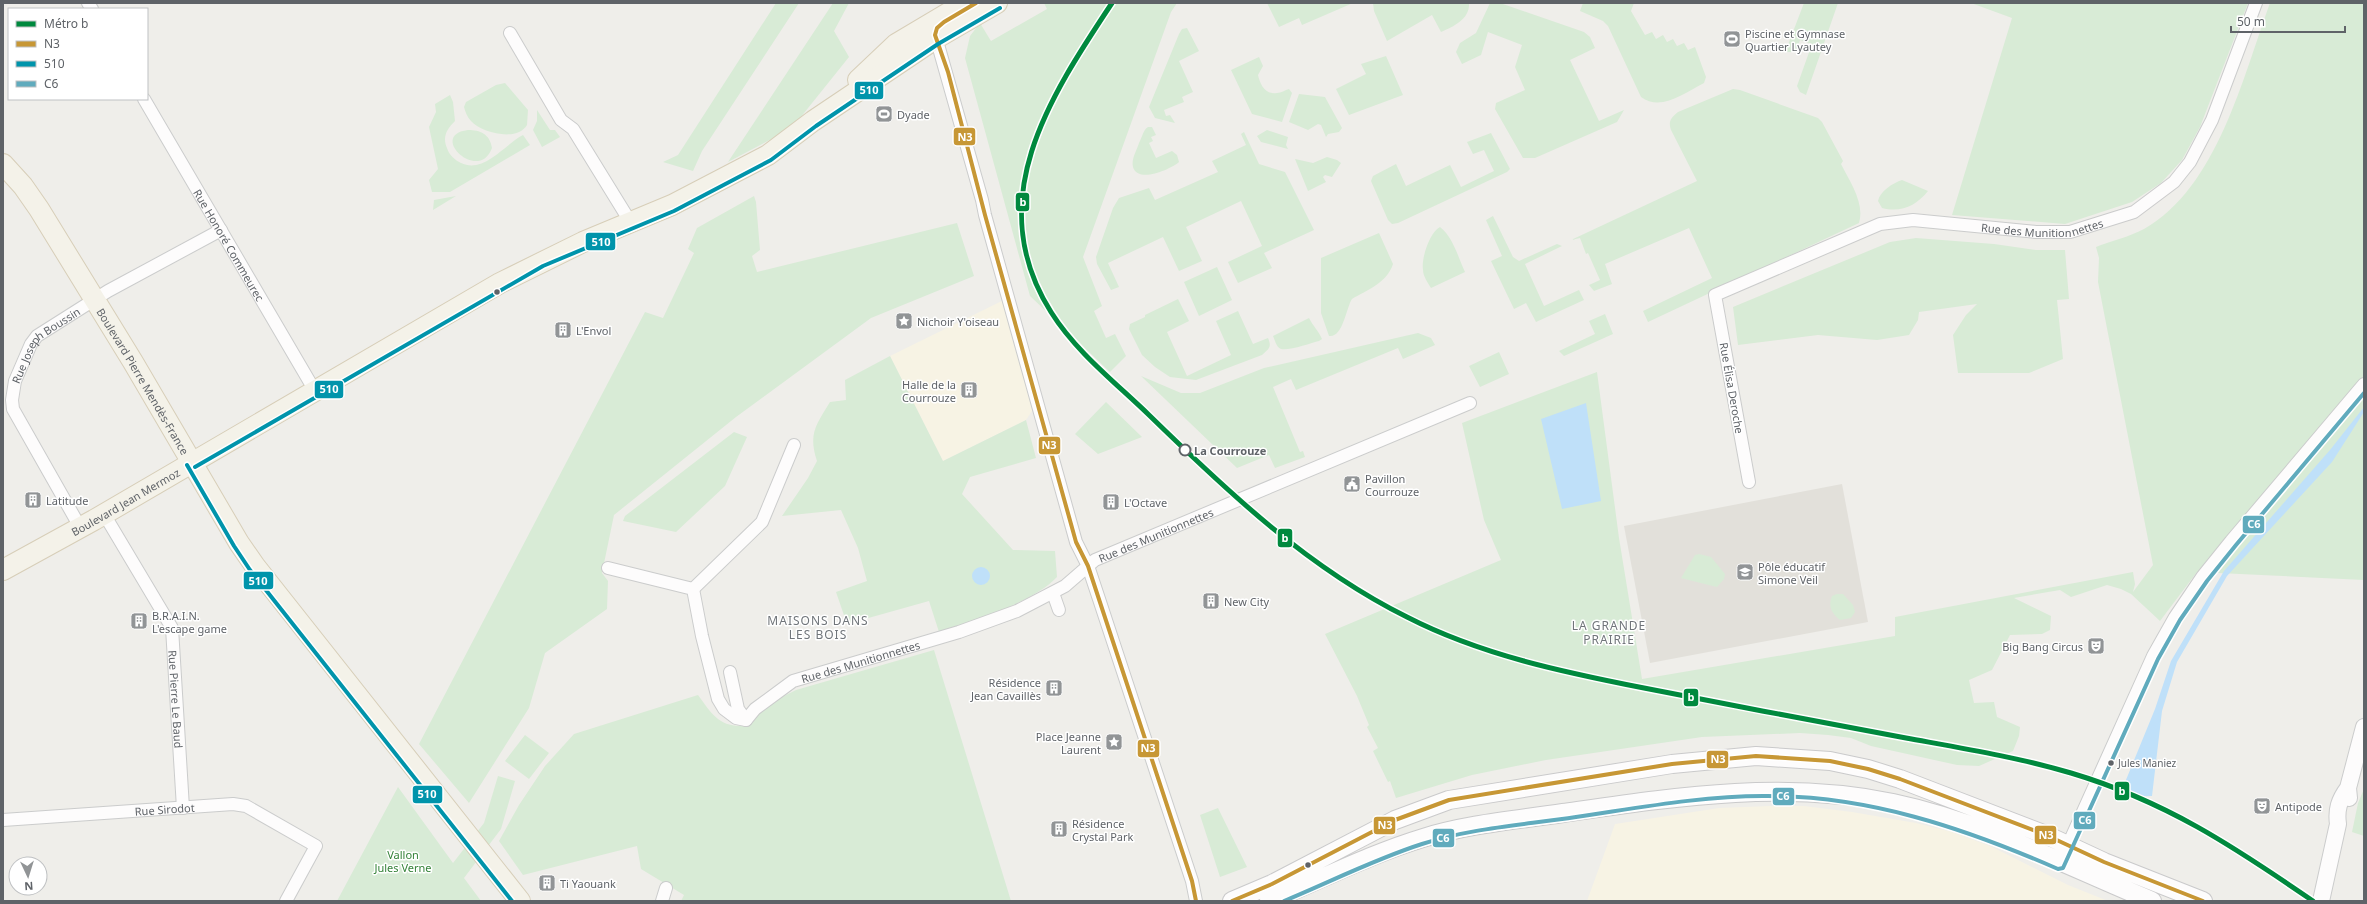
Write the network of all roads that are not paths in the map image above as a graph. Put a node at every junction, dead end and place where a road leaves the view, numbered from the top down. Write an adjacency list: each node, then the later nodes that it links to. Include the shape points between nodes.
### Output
1 (965, 3): 7 (main road, Boulevard Jean Mermoz, via 896,44)
2 (976, 3): 6 (street, Boulevard Jean Mermoz, via 937,28)
3 (997, 3): 6 (main road, Boulevard Jean Mermoz)
4 (2256, 3): 13 (street, Rue des Munitionnettes, via 2212,120 2193,156 2174,182 2134,212 2070,232 2036,232 1913,220 1880,224)
5 (510, 33): 11 (street, via 561,120 573,128)
6 (935, 39): 7 (street, Boulevard Jean Mermoz, via 906,43); 9 (main road, Boulevard Jean Mermoz); 23 (street, via 948,72 1054,470 1076,542)
7 (881, 60): 9 (main road, Boulevard Jean Mermoz)
8 (145, 100): 12 (street, Rue Honoré Commeurec)
9 (813, 121): 11 (main road, Boulevard Jean Mermoz, via 768,155 718,183)
10 (3, 164): 14 (main road, Boulevard Pierre Mendès-France, via 31,197)
11 (631, 223): 16 (main road, Boulevard Jean Mermoz, via 540,261)
12 (221, 230): 14 (street, Rue Joseph Boussin); 16 (street, Rue Honoré Commeurec)
13 (1715, 295): 20 (street, Rue Élisa Deroche)
14 (94, 301): 19 (main road, Boulevard Pierre Mendès-France); 22 (street, Rue Joseph Boussin, via 34,340 15,381 12,400 16,417)
15 (2364, 384): 34 (street, via 2230,540 2175,617 2153,656)
16 (315, 391): 19 (main road, Boulevard Jean Mermoz)
17 (1470, 403): 23 (street, Rue des Munitionnettes, via 1112,552)
18 (794, 445): 26 (street, via 762,522)
19 (192, 462): 21 (main road, Boulevard Jean Mermoz); 37 (main road, Boulevard Pierre Mendès-France, via 254,566)
20 (1749, 482)
21 (104, 514): 22 (main road, Boulevard Jean Mermoz); 32 (street, Rue Pierre Le Baud, via 172,628)
22 (80, 527): 25 (main road, Boulevard Jean Mermoz)
23 (1088, 566): 27 (street, Rue des Munitionnettes); 39 (street, via 1192,881)
24 (608, 568): 26 (street)
25 (3, 570)
26 (693, 589): 30 (street, via 718,699 724,709)
27 (1053, 593): 28 (street); 30 (street, Rue des Munitionnettes, via 1017,611 959,632 792,681 755,709)
28 (1059, 610)
29 (730, 672): 30 (street, via 738,709)
30 (744, 721)
31 (2364, 727): 44 (street, via 2348,788 2340,801 2337,813 2338,824)
32 (183, 808): 33 (street, Rue Sirodot); 36 (street, Rue Sirodot, via 233,804 246,806 316,846)
33 (3, 820)
34 (2068, 845): 40 (main road, via 1926,787 1868,769 1795,757 1735,757 1672,764 1486,793 1439,803 1394,820 1293,874); 43 (main road)
35 (666, 888): 38 (street)
36 (286, 901)
37 (520, 901)
38 (662, 901)
39 (1196, 901)
40 (1232, 901)
41 (1269, 901): 42 (main road, via 1398,846 1448,831 1676,797 1780,791 1824,793 1893,804 1950,819 2015,843)
42 (2152, 901)
43 (2203, 901)
44 (2322, 901)

